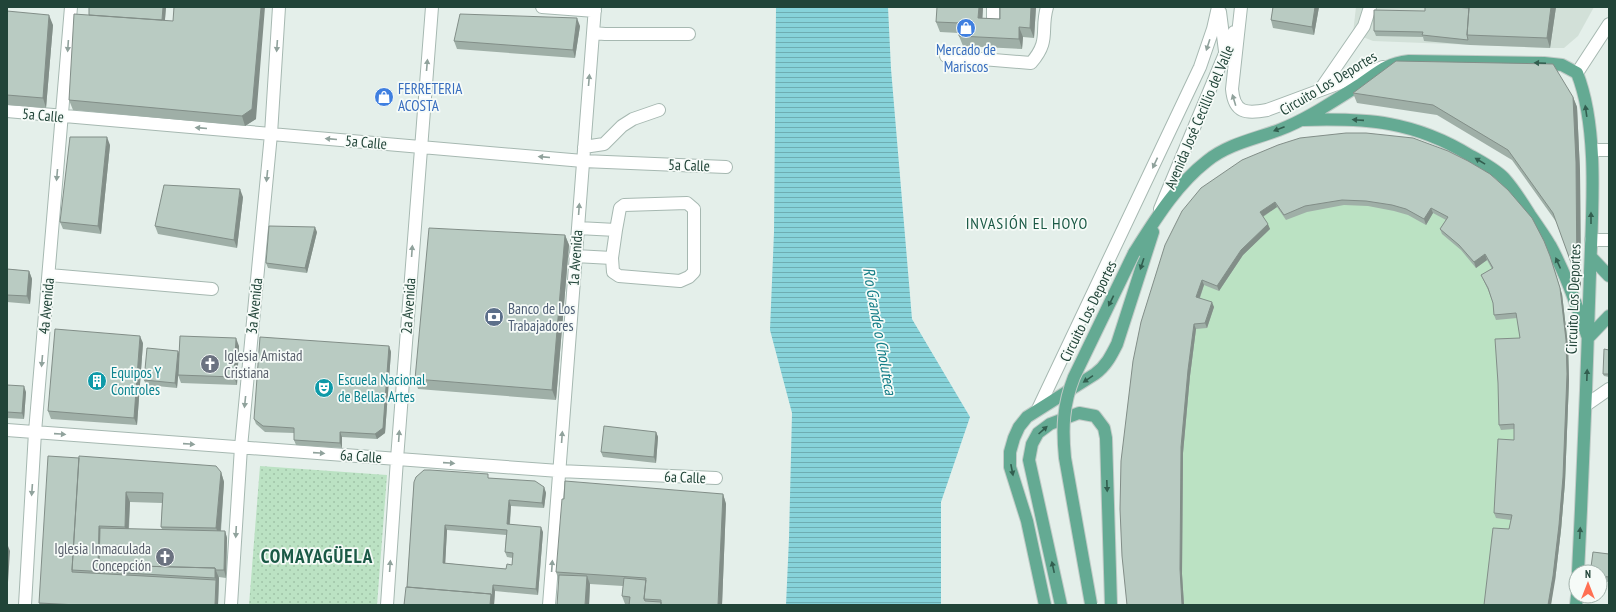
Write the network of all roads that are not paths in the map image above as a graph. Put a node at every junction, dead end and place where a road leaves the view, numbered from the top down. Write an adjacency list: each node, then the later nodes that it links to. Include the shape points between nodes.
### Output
1 (71, 7): 21 (street, 4a Avenida, one-way to 21)
2 (279, 7): 23 (street, 3a Avenida, one-way to 23)
3 (432, 7): 24 (street, 2a Avenida, one-way to 3)
4 (542, 7): 9 (street)
5 (1047, 7): 15 (street, via 1040,53 1031,63)
6 (1219, 7): 14 (street); 45 (street, one-way to 45, via 1200,67)
7 (1241, 7): 10 (street, Avenida José Cecillio del Valle)
8 (1370, 7): 18 (street, via 1364,26)
9 (595, 9): 12 (street, 1a Avenida)
10 (1239, 20): 14 (street, Avenida José Cecillio del Valle); 18 (street, Avenida José Cecillio del Valle, one-way to 10, via 1260,111 1243,111 1235,106 1232,89)
11 (1609, 24): 17 (street)
12 (593, 33): 13 (street); 25 (street, 1a Avenida, one-way to 12)
13 (689, 34)
14 (1225, 53): 30 (street, Avenida José Cecillio del Valle)
15 (946, 56)
16 (1385, 67): 17 (main road, Circuito Los Deportes, one-way to 16, via 1562,65 1544,63 1409,61 1396,62); 18 (street, Avenida José Cecillio del Valle); 22 (main road, Circuito Los Deportes)
17 (1577, 73): 26 (main road, Circuito Los Deportes, one-way to 17, via 1583,89)
18 (1320, 90)
19 (659, 110): 25 (street, via 633,119 604,144)
20 (7, 111): 21 (street, 5a Calle)
21 (62, 116): 23 (street, 5a Calle, one-way to 21); 38 (street, 4a Avenida, one-way to 38)
22 (1301, 120): 30 (main road, Circuito Los Deportes, one-way to 30, via 1226,149 1208,160 1192,174); 42 (main road, one-way to 22, via 1550,245 1516,192 1502,177 1456,146 1420,131 1383,122)
23 (271, 134): 24 (street, 5a Calle, one-way to 23); 48 (street, 3a Avenida, one-way to 48)
24 (420, 147): 28 (street, 5a Calle, one-way to 24); 49 (street, 2a Avenida, one-way to 24)
25 (584, 147): 28 (street, 1a Avenida)
26 (1592, 150): 27 (street); 33 (main road, Circuito Los Deportes, one-way to 26)
27 (1609, 150)
28 (583, 161): 29 (street, 5a Calle); 31 (street, 1a Avenida, one-way to 28)
29 (726, 167)
30 (1158, 214): 45 (main road, one-way to 45, via 1111,357 1104,368); 53 (main road, Circuito Los Deportes, one-way to 53, bridge, via 1134,253 1076,373 1065,408 1065,458)
31 (578, 228): 32 (street); 35 (street, 1a Avenida)
32 (616, 230): 36 (street); 36 (street, via 620,208 624,205 687,203 694,209 694,272 680,281 619,276 613,272)
33 (1591, 240): 34 (street); 37 (main road, Circuito Los Deportes)
34 (1609, 240)
35 (575, 256): 36 (street); 50 (street, 1a Avenida, one-way to 35)
36 (612, 258)
37 (1591, 258): 39 (main road); 42 (main road, Circuito Los Deportes)
38 (49, 275): 40 (street); 47 (street, 4a Avenida, one-way to 47)
39 (1609, 276)
40 (212, 289)
41 (1609, 316): 42 (main road)
42 (1588, 338): 44 (main road, Circuito Los Deportes, one-way to 42)
43 (1609, 390): 44 (street)
44 (1586, 405): 52 (main road, Circuito Los Deportes, one-way to 44)
45 (1038, 408): 58 (main road, one-way to 58, via 1019,427 1010,452 1010,467 1027,521)
46 (7, 430): 47 (street, 6a Calle)
47 (36, 432): 48 (street, 6a Calle, one-way to 48); 54 (street, 4a Avenida, one-way to 54)
48 (241, 447): 49 (street, 6a Calle, one-way to 49); 55 (street, 3a Avenida, one-way to 55)
49 (397, 459): 50 (street, 6a Calle, one-way to 50); 56 (street, 2a Avenida, one-way to 49)
50 (559, 471): 51 (street, 6a Calle); 57 (street, 1a Avenida, one-way to 50)
51 (716, 478)
52 (1578, 564)
53 (1091, 604)
54 (25, 605)
55 (231, 605)
56 (387, 605)
57 (549, 605)
58 (1045, 605)
59 (1061, 605): 60 (main road, one-way to 60, via 1029,460 1032,444 1038,433 1050,424 1079,413 1095,416 1104,428 1106,438)
60 (1111, 605)

